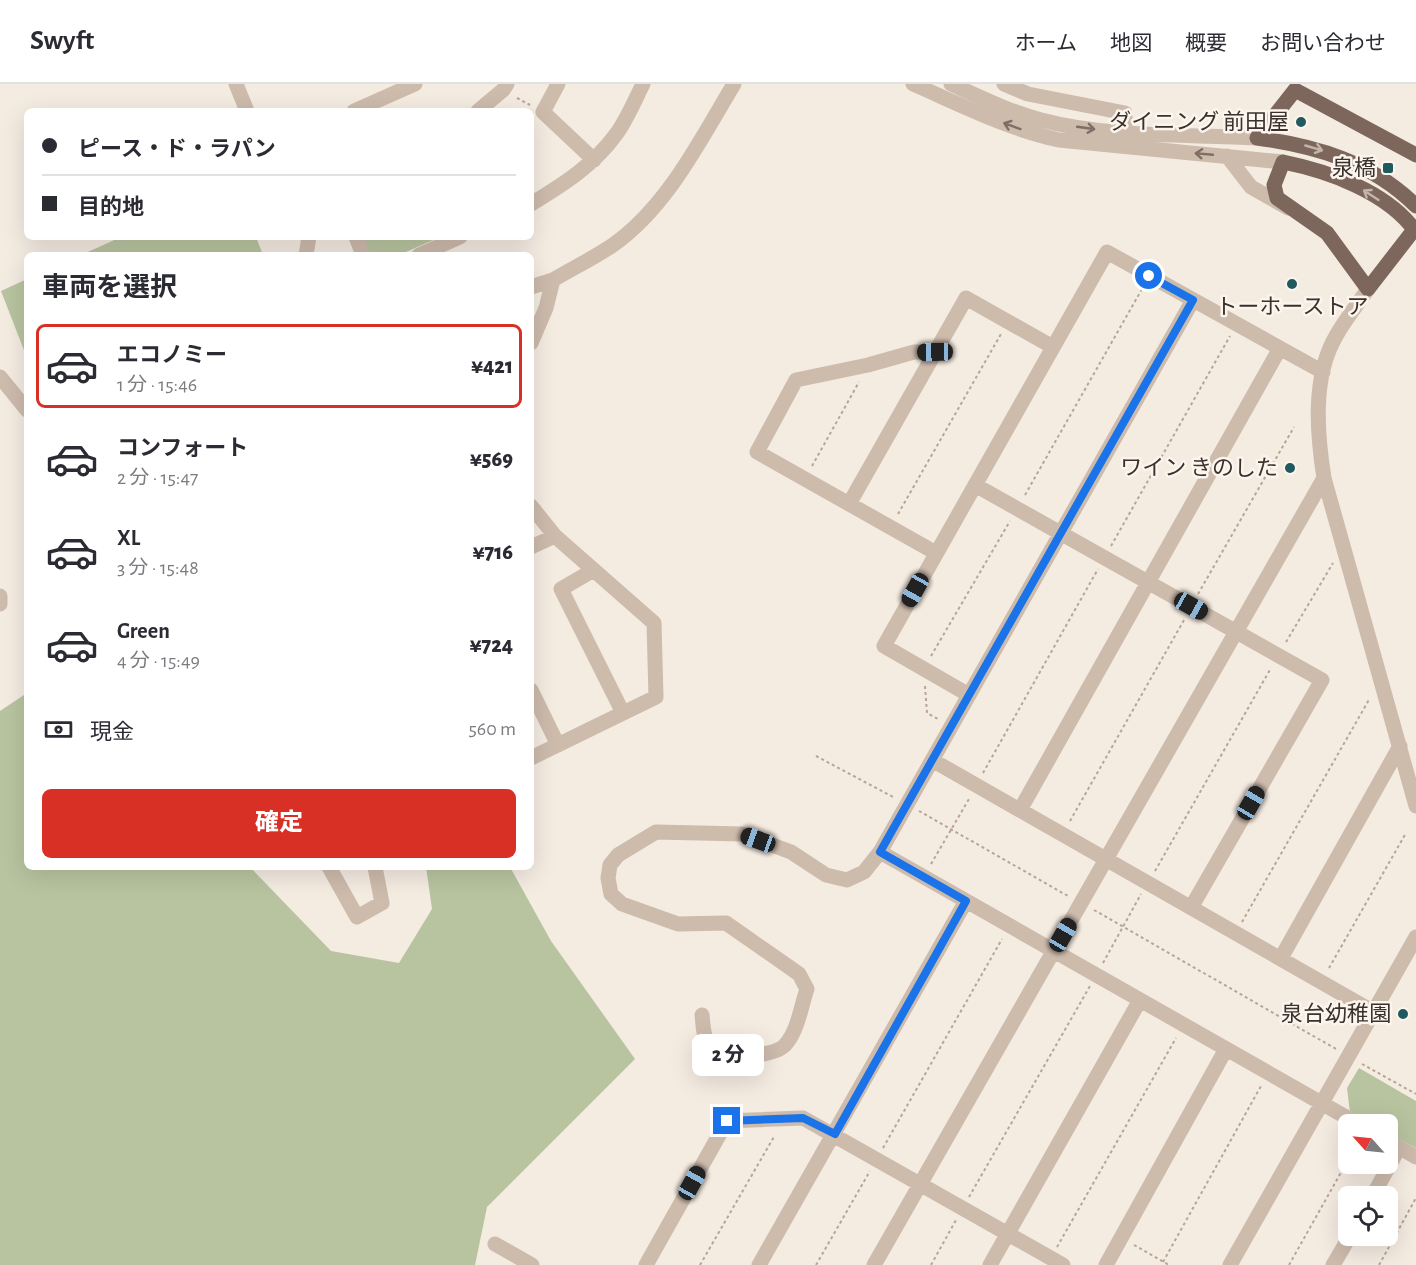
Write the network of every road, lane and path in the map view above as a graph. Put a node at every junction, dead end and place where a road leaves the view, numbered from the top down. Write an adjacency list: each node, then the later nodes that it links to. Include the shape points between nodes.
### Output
1 (236, 84): 12 (street)
2 (415, 84): 13 (street)
3 (558, 84): 15 (street)
4 (643, 84): 20 (street, via 618,132)
5 (734, 84): 29 (street, via 681,172 648,213 614,244)
6 (913, 84): 19 (street, one-way to 6, via 1088,144 1035,135)
7 (951, 84): 16 (street, one-way to 16, via 1039,120)
8 (1004, 84): 11 (street)
9 (505, 87): 14 (street); 15 (path)
10 (1290, 87): 17 (main road); 18 (main road)
11 (1031, 89): 16 (street, via 1125,113)
12 (246, 108)
13 (361, 108)
14 (481, 108)
15 (543, 112): 20 (street)
16 (1125, 132): 17 (street)
17 (1257, 138): 23 (main road, one-way to 23, via 1337,155 1376,173)
18 (1416, 155)
19 (1227, 156): 21 (street); 24 (street, via 1251,187)
20 (594, 160): 22 (street, via 571,180)
21 (1283, 162): 24 (main road, via 1274,192); 26 (main road, one-way to 21, via 1381,201 1347,181 1322,170)
22 (534, 202)
23 (1416, 206)
24 (1294, 210): 31 (main road, via 1327,233)
25 (1416, 227): 31 (main road)
26 (1416, 232)
27 (453, 240): 28 (street)
28 (426, 252)
29 (553, 280): 30 (street); 35 (street)
30 (534, 286)
31 (1368, 290): 40 (street, via 1335,338)
32 (1193, 300): 34 (street); 36 (street, via 1107,252); 50 (street)
33 (1008, 322): 36 (street); 38 (street, via 966,298); 49 (path)
34 (1237, 324): 37 (street); 54 (path)
35 (534, 336)
36 (1053, 347): 46 (street)
37 (1280, 348): 40 (street); 57 (street)
38 (935, 352): 39 (street, via 914,352); 47 (street)
39 (868, 365): 45 (path); 45 (street, via 796,380 757,452)
40 (1323, 372): 44 (street, via 1317,435)
41 (0, 377): 42 (street)
42 (24, 406)
43 (1294, 427): 60 (path)
44 (1324, 478): 61 (street); 68 (street)
45 (805, 479): 47 (street)
46 (975, 485): 50 (street); 53 (street)
47 (849, 504): 49 (street)
48 (534, 510): 51 (street)
49 (891, 527): 53 (street)
50 (1061, 533): 54 (street); 63 (street)
51 (555, 536): 52 (street); 56 (street)
52 (534, 545)
53 (936, 553): 63 (street, via 884,646)
54 (1105, 558): 57 (street); 72 (path)
55 (1332, 563): 62 (path)
56 (592, 571): 66 (street, via 561,589); 66 (street, via 654,624 656,697)
57 (1148, 582): 60 (street); 75 (street)
58 (0, 596): 59 (street)
59 (0, 604)
60 (1191, 606): 61 (street); 78 (path)
61 (1236, 632): 62 (street); 80 (street)
62 (1279, 655): 84 (path); 87 (street, via 1322,680)
63 (969, 695): 71 (street)
64 (534, 696): 67 (street)
65 (1370, 698): 90 (path)
66 (623, 713): 67 (street)
67 (558, 745): 70 (street)
68 (1401, 746): 74 (street); 93 (street)
69 (816, 756): 73 (path)
70 (534, 757)
71 (932, 760): 72 (street); 73 (street)
72 (976, 785): 75 (street); 76 (path)
73 (907, 804): 76 (path); 79 (street)
74 (1416, 806)
75 (1020, 810): 78 (street)
76 (951, 829): 83 (path); 86 (path)
77 (1406, 833): 95 (path)
78 (1063, 834): 80 (street)
79 (880, 852): 83 (street); 98 (street, via 864,872 847,880 826,875 791,852 742,834 656,832 618,855 608,878 611,894 622,904 678,924 726,922 799,974 807,989 792,1034 784,1046 770,1053 716,1051 706,1041)
80 (1107, 859): 84 (street); 86 (street)
81 (331, 870): 82 (street, via 357,917 382,903)
82 (376, 870)
83 (923, 877): 85 (street)
84 (1148, 882): 87 (street); 89 (path)
85 (966, 901): 88 (street); 107 (street)
86 (1081, 903): 89 (path); 92 (street)
87 (1192, 906): 90 (street)
88 (1009, 926): 92 (street); 110 (path)
89 (1123, 927): 94 (path); 101 (path)
90 (1236, 932): 93 (street)
91 (1416, 937): 97 (street)
92 (1054, 951): 94 (street); 112 (street)
93 (1281, 958): 95 (street)
94 (1096, 975): 96 (street); 114 (path)
95 (1322, 981): 97 (street)
96 (1140, 1000): 99 (street); 115 (street)
97 (1372, 1011): 101 (street)
98 (702, 1015)
99 (1184, 1024): 100 (street); 119 (path)
100 (1226, 1049): 102 (street); 116 (street)
101 (1348, 1056): 103 (path); 104 (street)
102 (1269, 1073): 104 (street); 120 (path)
103 (1416, 1094)
104 (1322, 1103): 105 (street); 131 (street)
105 (1341, 1114)
106 (784, 1119): 107 (street, via 803,1118); 122 (street, via 727,1121); 123 (path)
107 (835, 1134): 110 (street); 124 (street)
108 (1398, 1146): 109 (street)
109 (1416, 1157)
110 (877, 1159): 112 (street); 125 (path)
111 (1340, 1174): 132 (path)
112 (920, 1184): 114 (street); 126 (street)
113 (1416, 1198): 134 (path)
114 (963, 1209): 115 (street); 127 (path)
115 (1007, 1235): 119 (street); 128 (street)
116 (1121, 1238): 120 (path); 129 (street)
117 (495, 1244): 121 (street)
118 (1344, 1246): 133 (street)
119 (1057, 1262)
120 (1163, 1262): 130 (path)
121 (532, 1265)
122 (646, 1265)
123 (700, 1265)
124 (759, 1265)
125 (816, 1265)
126 (874, 1265)
127 (931, 1265)
128 (990, 1265)
129 (1106, 1265)
130 (1169, 1265)
131 (1230, 1265)
132 (1289, 1265)
133 (1333, 1265)
134 (1379, 1265)

